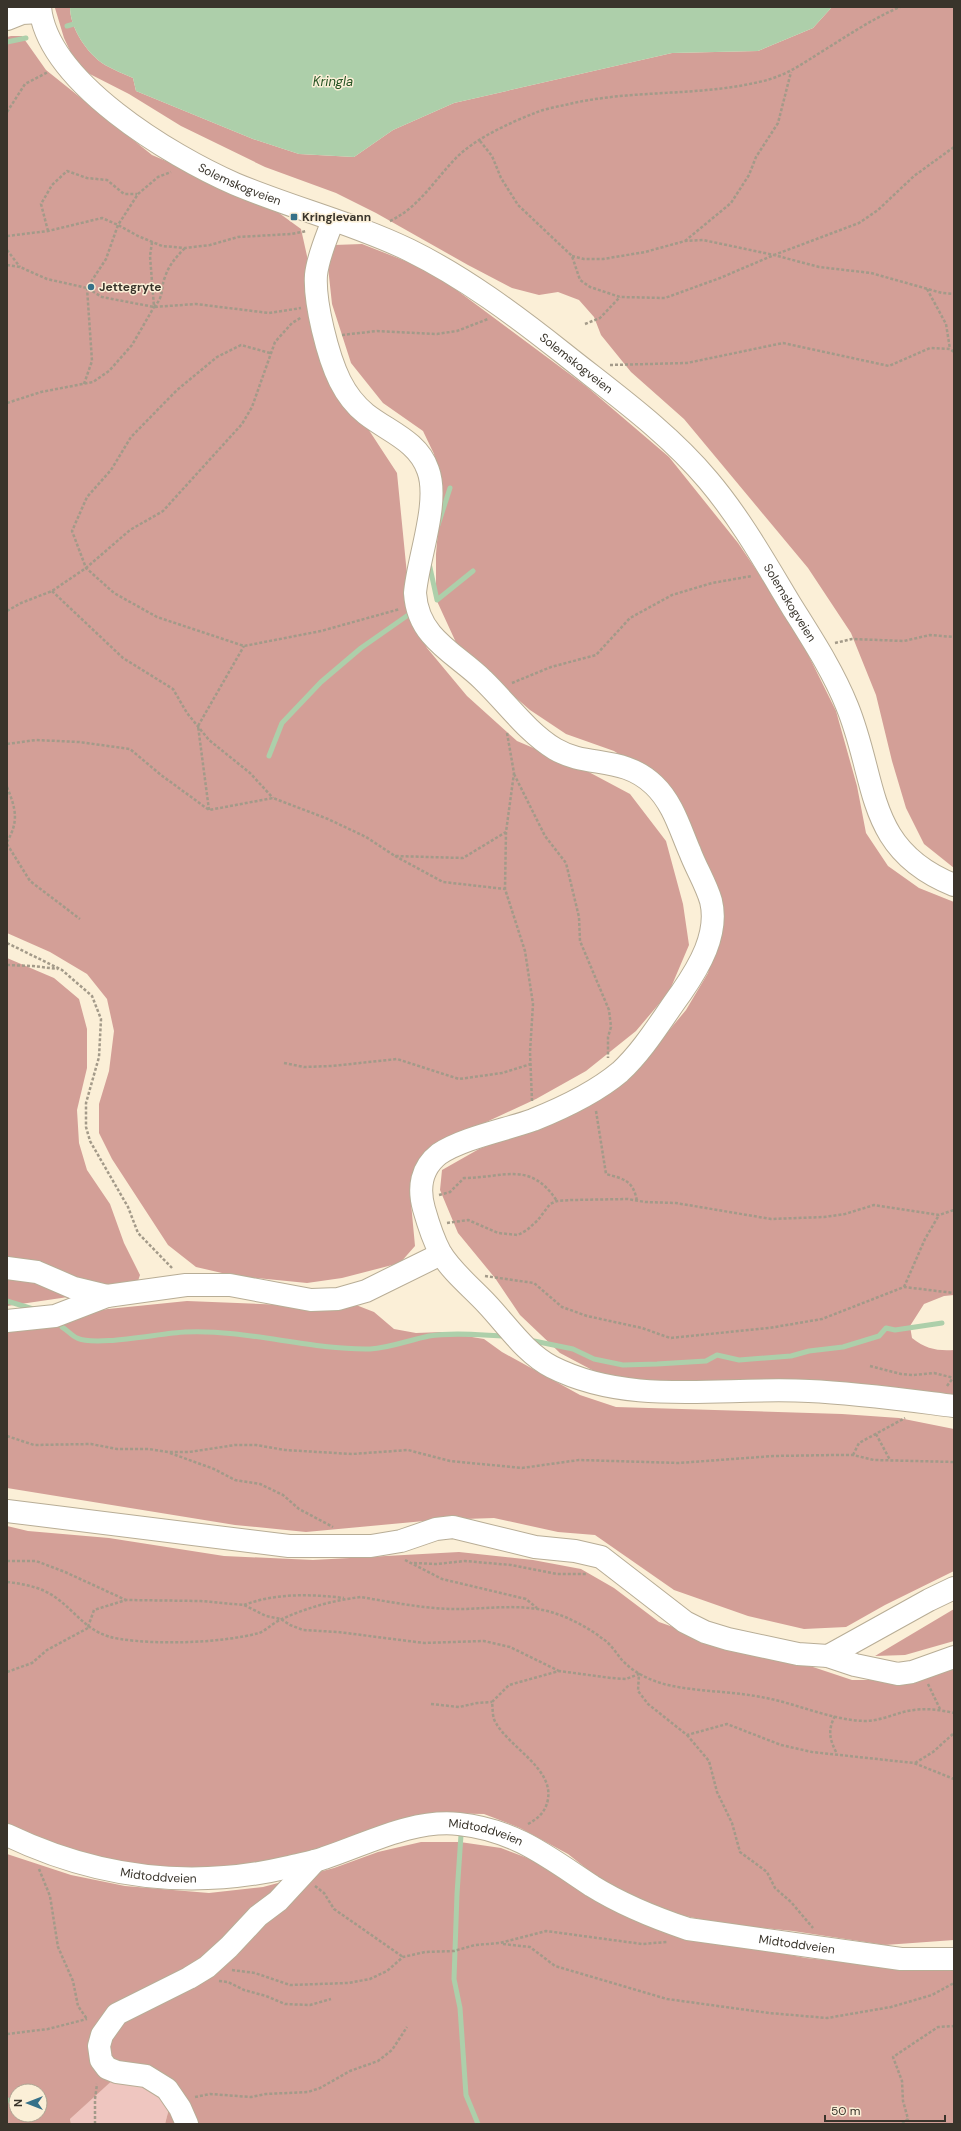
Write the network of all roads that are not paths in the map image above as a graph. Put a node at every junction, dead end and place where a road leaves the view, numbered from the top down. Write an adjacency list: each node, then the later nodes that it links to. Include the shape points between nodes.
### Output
1 (40, 9): 2 (street); 3 (street, Solemskogveien, via 48,37 64,63 82,83 149,136 194,164 235,184)
2 (7, 19)
3 (333, 220): 4 (street, Solemskogveien, via 433,262 557,343 579,366 659,431 695,465 742,524 842,693 850,711 879,815 892,838 914,863 928,873); 5 (street, via 316,274 326,338 340,381 350,397 366,414 414,447 422,456 431,480 430,508 416,582 419,616 430,634 481,678 515,714 556,750 627,767 656,786 672,810 710,896 713,923 701,960 688,983 642,1047 620,1071 575,1101 533,1120 453,1147 440,1154 428,1166 421,1183 422,1200)
4 (954, 885)
5 (438, 1248): 7 (street, via 366,1291 338,1299 311,1300 230,1285 186,1285); 9 (street, via 527,1349 548,1365 577,1378 635,1390 809,1390)
6 (7, 1268): 7 (street, via 37,1272 74,1288)
7 (107, 1296): 8 (street, via 55,1316)
8 (7, 1321)
9 (954, 1406)
10 (7, 1511): 12 (street, via 288,1546 371,1546 401,1541 453,1526 535,1547 575,1551 601,1557 685,1622 705,1632 728,1640 798,1654)
11 (954, 1588): 12 (street)
12 (828, 1656): 13 (street, via 892,1673 921,1669)
13 (954, 1657)
14 (7, 1835): 15 (street, Midtoddveien, via 81,1864 126,1874 167,1878 227,1878)
15 (308, 1868): 16 (street, Midtoddveien, via 379,1838 423,1826 459,1824 505,1835 534,1847 611,1896 668,1922 709,1933 901,1959); 17 (street, via 278,1901 258,1916 229,1947 200,1971 117,2014 102,2035 99,2046 101,2060 108,2068 117,2072 146,2076 167,2089)
16 (954, 1959)
17 (184, 2116)

